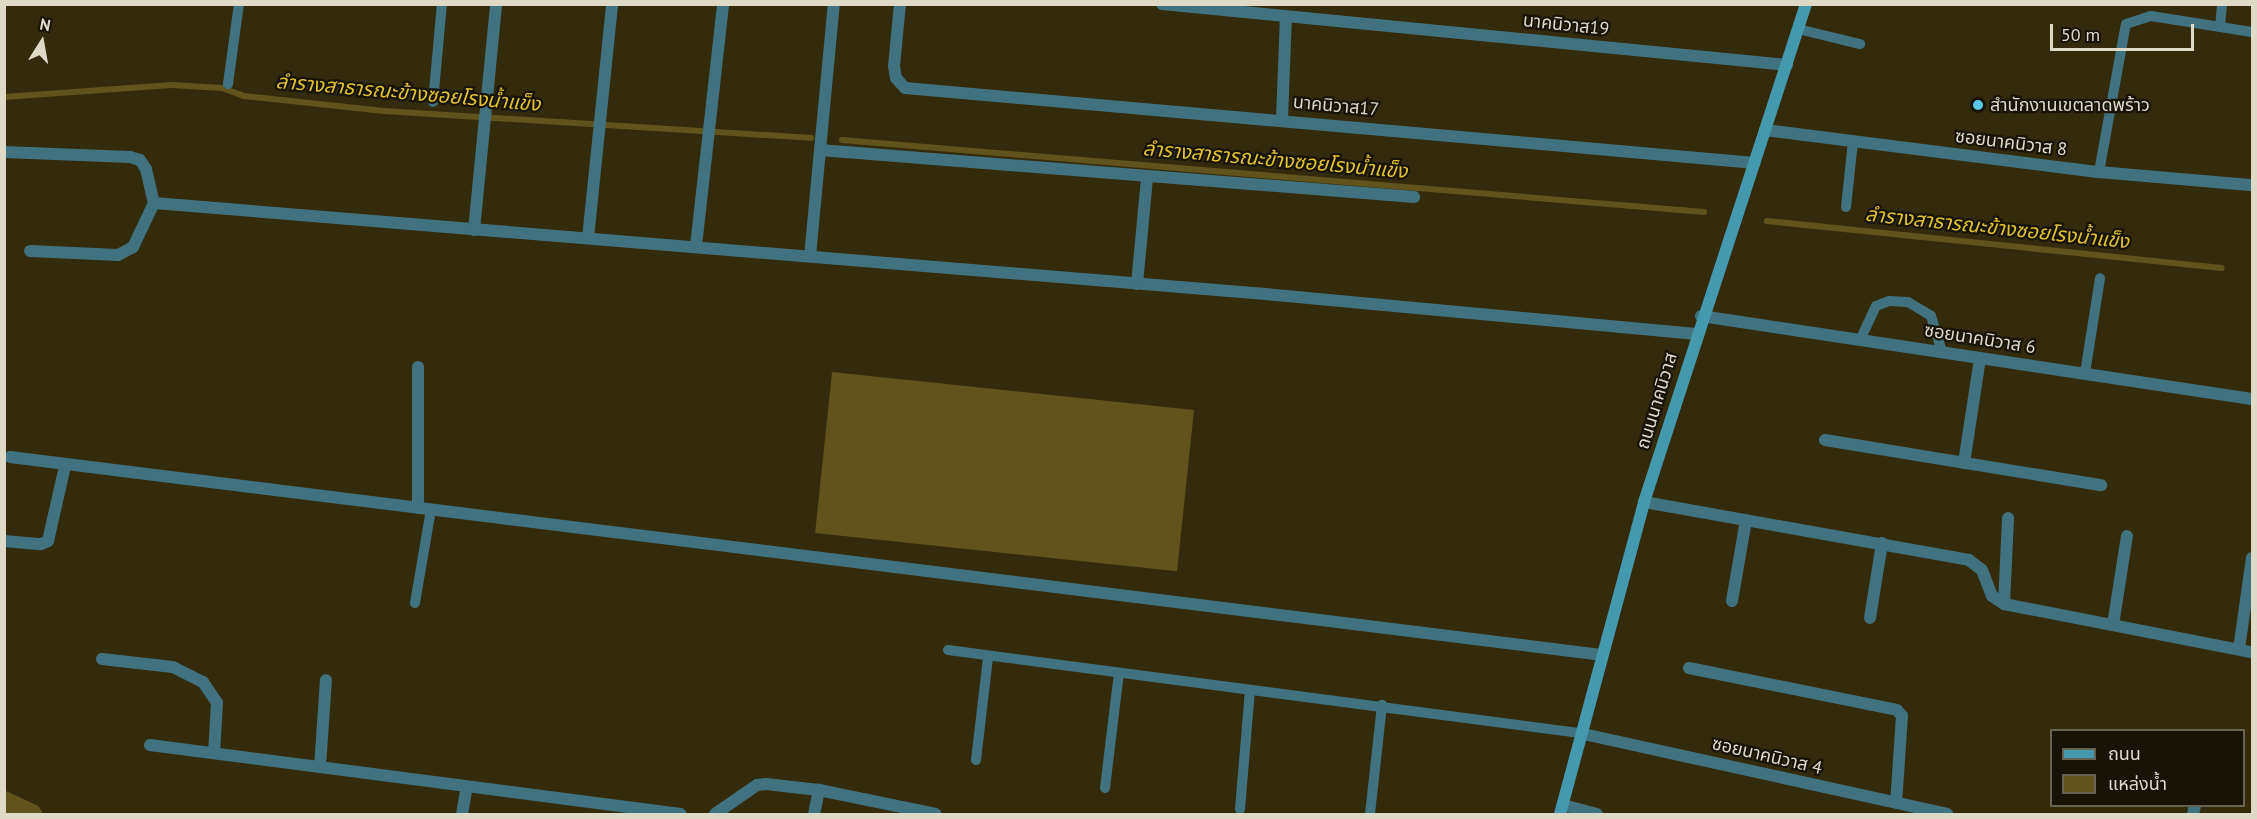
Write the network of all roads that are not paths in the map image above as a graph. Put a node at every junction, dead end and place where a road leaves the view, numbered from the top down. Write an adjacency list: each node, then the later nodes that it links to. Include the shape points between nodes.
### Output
1 (239, 4): 17 (lane)
2 (441, 4): 18 (lane)
3 (496, 4): 31 (street)
4 (612, 4): 32 (street)
5 (723, 4): 33 (street)
6 (834, 4): 22 (street)
7 (900, 4): 19 (street, นาคนิวาส17, via 896,78 899,84 913,89)
8 (1162, 4): 11 (street, นาคนิวาส19)
9 (1806, 4): 13 (main road, ถนนนาคนิวาส)
10 (2222, 4): 12 (lane)
11 (1286, 16): 16 (street, นาคนิวาส19); 19 (street)
12 (2220, 27): 14 (lane); 25 (lane, via 2151,16 2126,24)
13 (1798, 30): 15 (lane); 16 (main road, ถนนนาคนิวาส)
14 (2253, 32)
15 (1860, 44)
16 (1787, 65): 20 (main road, ถนนนาคนิวาส)
17 (228, 84)
18 (433, 102)
19 (1282, 118): 24 (street, นาคนิวาส17)
20 (1766, 130): 21 (street, ซอยนาคนิวาส 8); 24 (main road, ถนนนาคนิวาส)
21 (1853, 141): 25 (street, ซอยนาคนิวาส 8); 30 (lane)
22 (820, 150): 26 (street); 35 (street)
23 (4, 152): 29 (street, via 140,160)
24 (1755, 163): 38 (main road, ถนนนาคนิวาส)
25 (2099, 172): 27 (street, ซอยนาคนิวาส 8)
26 (1147, 179): 28 (street); 37 (street)
27 (2253, 185)
28 (1414, 197)
29 (154, 203): 31 (street); 34 (street, via 133,247 118,255)
30 (1846, 207)
31 (474, 230): 32 (street)
32 (588, 238): 33 (street)
33 (696, 246): 35 (street)
34 (30, 251)
35 (810, 256): 37 (street)
36 (2100, 278): 44 (lane)
37 (1137, 284): 39 (street)
38 (1701, 316): 39 (main road, ถนนนาคนิวาส); 40 (street, ซอยนาคนิวาส 6)
39 (1696, 334): 51 (main road, ถนนนาคนิวาส)
40 (1861, 338): 41 (street, ซอยนาคนิวาส 6); 41 (lane, via 1876,306 1889,301 1908,302 1931,316)
41 (1941, 351): 42 (street, ซอยนาคนิวาส 6)
42 (1980, 358): 44 (street, ซอยนาคนิวาส 6); 48 (street)
43 (418, 367): 52 (street)
44 (2085, 373): 45 (street, ซอยนาคนิวาส 6)
45 (2253, 399)
46 (1825, 440): 48 (street)
47 (10, 458): 49 (street)
48 (1964, 463): 50 (street)
49 (65, 466): 52 (street); 56 (street, via 48,541)
50 (2101, 485)
51 (1644, 502): 54 (street); 67 (main road, ถนนนาคนิวาส)
52 (424, 509): 60 (lane); 67 (street)
53 (2008, 518): 61 (street)
54 (1746, 520): 57 (street); 59 (street)
55 (2127, 536): 63 (street)
56 (4, 541)
57 (1882, 543): 61 (street, via 1969,560 1982,570 1992,596); 62 (street)
58 (2253, 558): 64 (street)
59 (1732, 601)
60 (415, 603)
61 (2004, 604): 63 (street)
62 (1870, 618)
63 (2113, 625): 64 (street)
64 (2239, 649): 66 (street)
65 (948, 650): 68 (lane)
66 (2253, 652)
67 (1601, 655): 75 (main road, ถนนนาคนิวาส)
68 (988, 658): 71 (lane); 78 (lane)
69 (102, 659): 77 (street, via 172,667 203,682 217,703)
70 (1689, 668): 83 (street, via 1897,710 1902,716)
71 (1119, 673): 73 (lane); 81 (lane)
72 (326, 680): 79 (street)
73 (1250, 690): 74 (lane); 84 (lane)
74 (1382, 705): 75 (lane); 91 (lane)
75 (1580, 733): 83 (street, ซอยนาคนิวาส 4); 85 (main road, ถนนนาคนิวาส)
76 (150, 745): 77 (street)
77 (214, 753): 79 (street)
78 (976, 760)
79 (320, 767): 80 (street)
80 (467, 787): 86 (street); 87 (street)
81 (1105, 788)
82 (819, 790): 88 (street, via 757,785); 89 (street); 90 (street)
83 (1896, 803): 93 (street, ซอยนาคนิวาส 4)
84 (1240, 809)
85 (1561, 810): 92 (street)
86 (462, 814)
87 (681, 814)
88 (715, 814)
89 (814, 814)
90 (933, 814)
91 (1370, 814)
92 (1597, 814)
93 (1947, 814)

